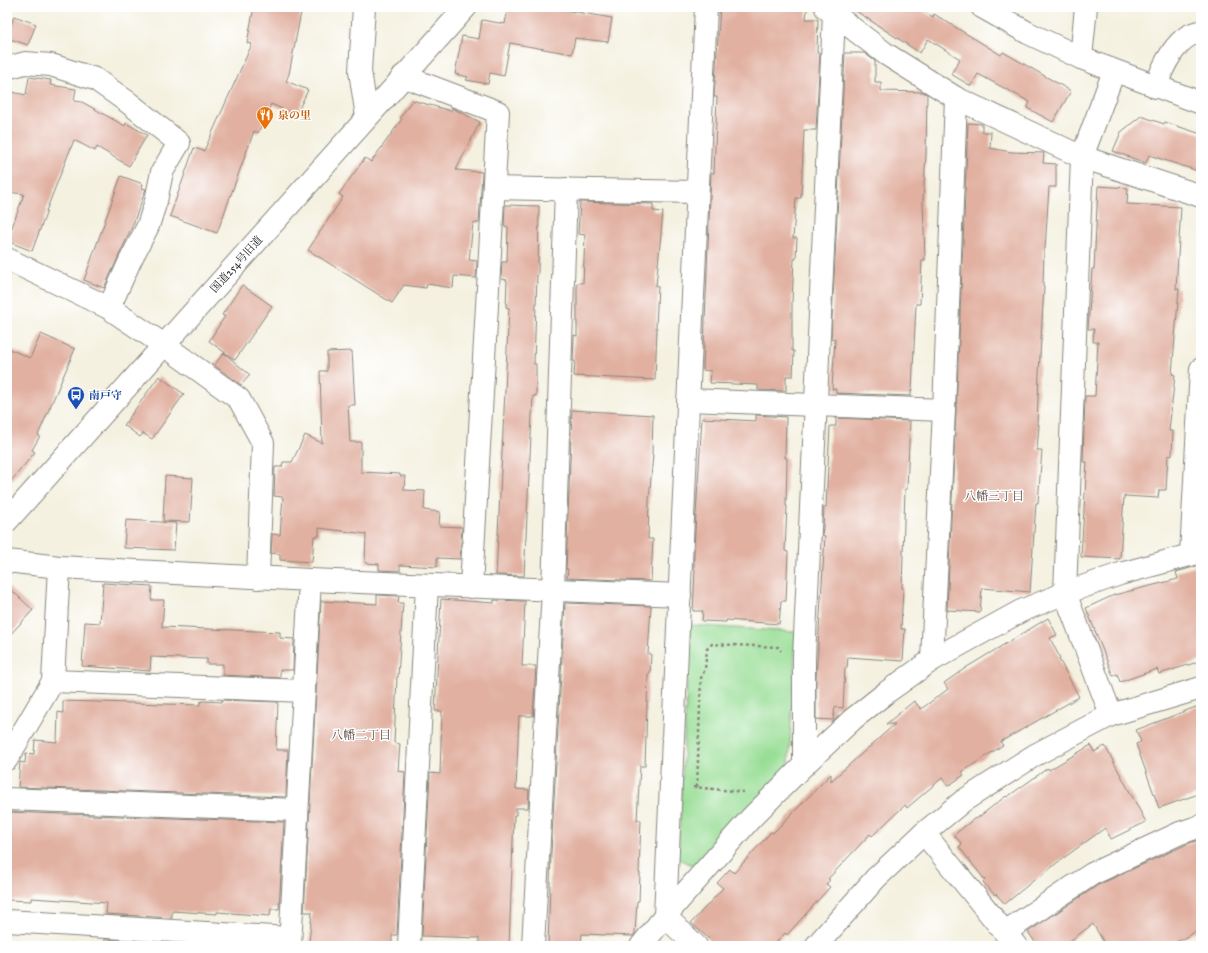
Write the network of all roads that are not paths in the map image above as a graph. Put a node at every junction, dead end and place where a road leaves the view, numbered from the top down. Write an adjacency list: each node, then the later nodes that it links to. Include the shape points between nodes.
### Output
1 (364, 7): 15 (street, via 360,71)
2 (466, 7): 11 (street, 国道254号旧道)
3 (706, 7): 19 (street)
4 (982, 7): 8 (street, via 1028,34)
5 (1086, 7): 8 (street)
6 (829, 11): 13 (street, via 886,54); 26 (street)
7 (1201, 32): 12 (street, via 1193,32 1173,50 1161,71)
8 (1081, 58): 10 (street)
9 (7, 68): 22 (street, via 25,63 51,65 95,79 179,144 162,172 148,226)
10 (1114, 71): 12 (street); 16 (street)
11 (403, 76): 15 (street, 国道254号旧道); 17 (street, via 498,112)
12 (1156, 87): 14 (street)
13 (956, 98): 16 (street); 27 (street)
14 (1201, 103)
15 (367, 117): 23 (street, 国道254号旧道)
16 (1082, 157): 20 (street); 37 (street)
17 (494, 188): 18 (street); 35 (street)
18 (566, 189): 19 (street); 36 (street)
19 (697, 192): 25 (street)
20 (1201, 196)
21 (7, 259): 22 (street)
22 (109, 308): 23 (street)
23 (164, 345): 28 (street, 国道254号旧道); 32 (street, via 239,399 264,443)
24 (1201, 369): 29 (street)
25 (688, 400): 26 (street); 38 (street)
26 (816, 405): 27 (street); 45 (street, via 804,657)
27 (944, 410): 39 (street)
28 (7, 521)
29 (1196, 554): 37 (street, via 1120,574)
30 (7, 562): 31 (street)
31 (59, 567): 32 (street); 40 (street)
32 (258, 578): 33 (street)
33 (310, 580): 34 (street); 42 (street)
34 (427, 585): 35 (street); 54 (street)
35 (471, 587): 36 (street)
36 (553, 590): 38 (street); 55 (street)
37 (1065, 593): 39 (street, via 1021,611); 43 (street)
38 (680, 595): 50 (street)
39 (932, 660): 45 (street, via 853,719)
40 (53, 681): 42 (street); 44 (street)
41 (1201, 688): 43 (street)
42 (304, 691): 47 (street)
43 (1111, 715): 49 (street, via 1035,755 963,801)
44 (7, 759)
45 (804, 765): 50 (street, via 751,818)
46 (7, 799): 47 (street)
47 (297, 810): 53 (street)
48 (1201, 826): 52 (street, via 1180,833 1092,874)
49 (924, 833): 52 (street); 58 (street, via 876,878)
50 (665, 916): 56 (street); 57 (street)
51 (7, 920): 53 (street)
52 (1011, 939)
53 (290, 942)
54 (410, 946)
55 (533, 946)
56 (641, 946)
57 (696, 946)
58 (816, 946)

